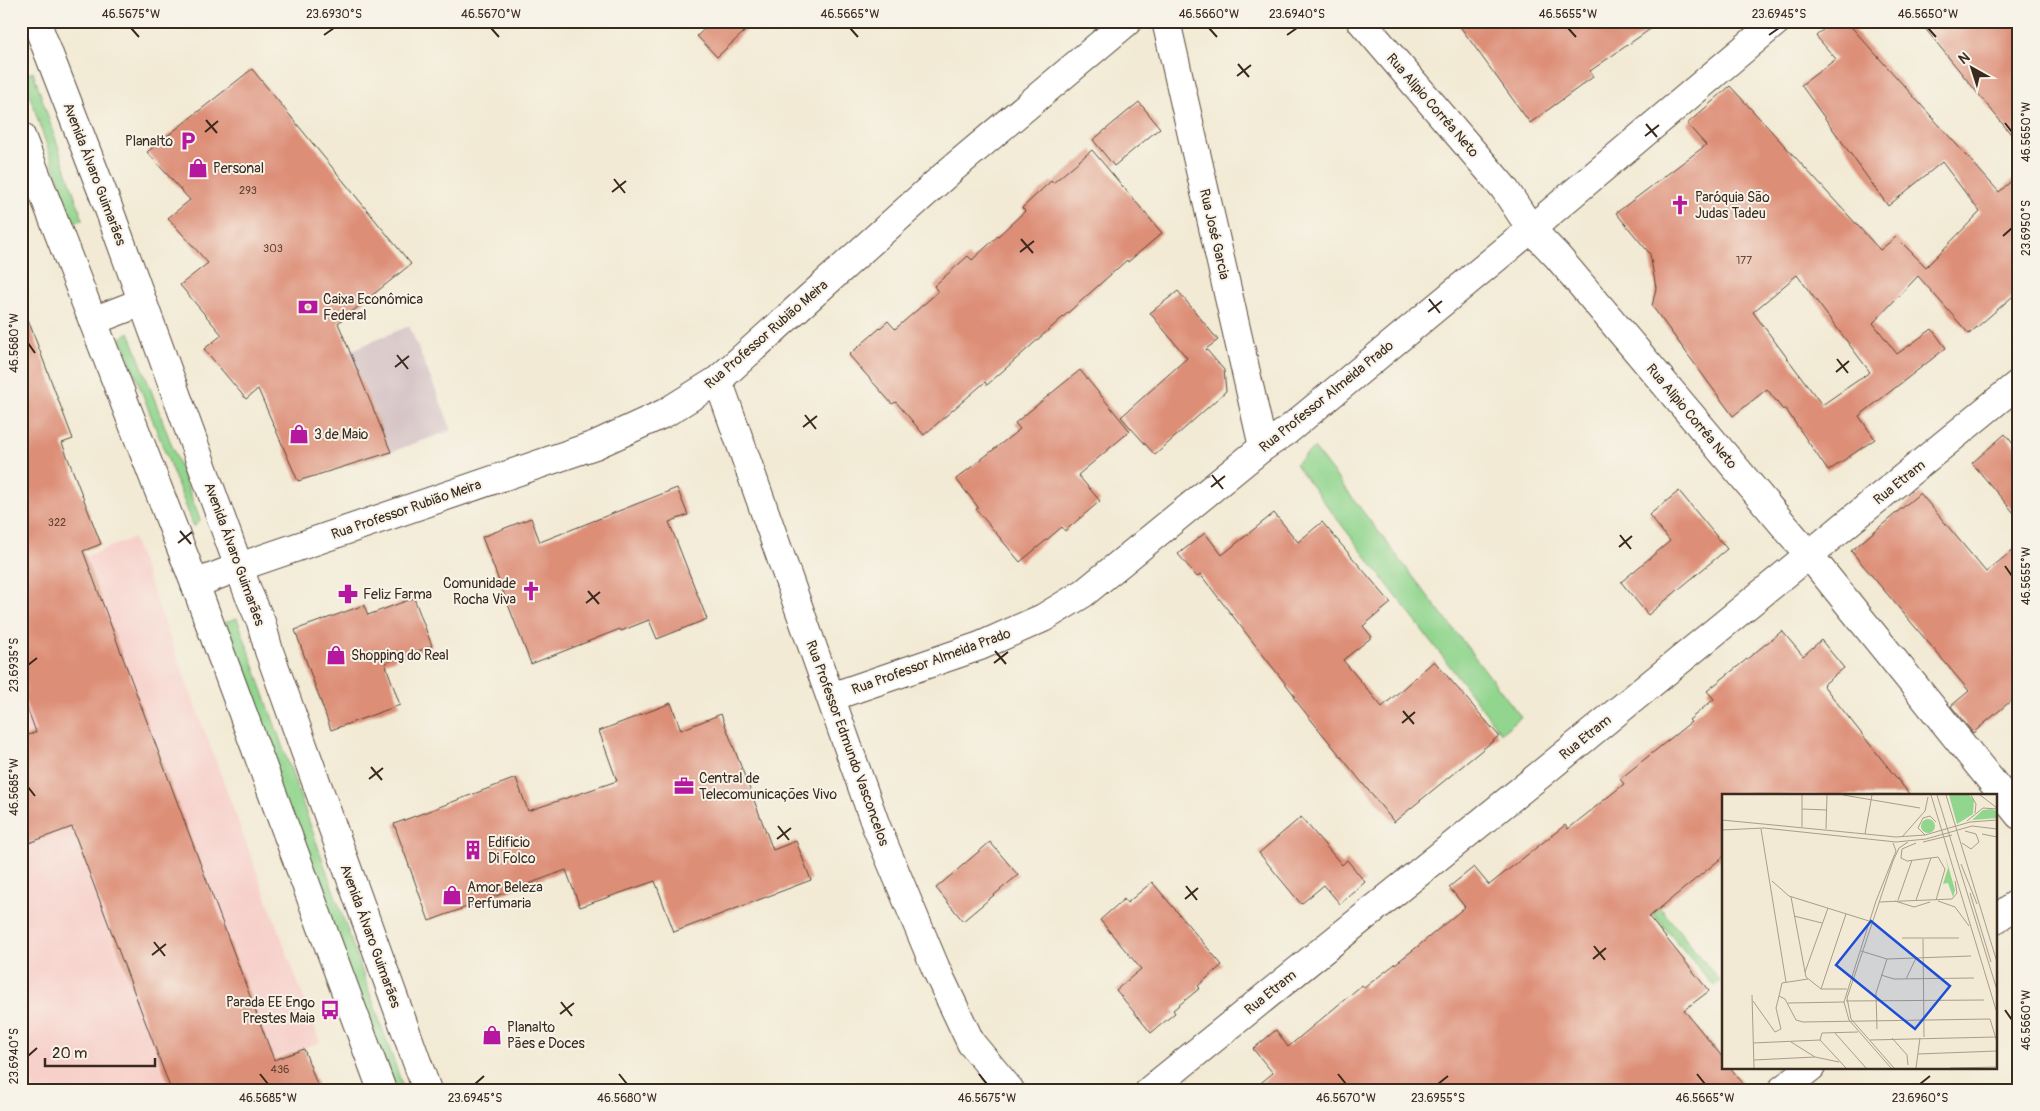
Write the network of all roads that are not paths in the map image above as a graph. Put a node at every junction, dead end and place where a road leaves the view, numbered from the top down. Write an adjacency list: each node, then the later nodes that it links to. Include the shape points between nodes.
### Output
1 (36, 21): 8 (street, Avenida Álvaro Guimarães)
2 (1128, 21): 10 (street, Rua Professor Rubião Meira, via 952,169)
3 (1166, 21): 12 (street, Rua José Garcia)
4 (1361, 21): 7 (street, Rua Alipio Corrêa Neto, via 1504,188)
5 (1777, 21): 7 (street, Rua Professor Almeida Prado)
6 (21, 136): 9 (street)
7 (1531, 229): 12 (street, Rua Professor Almeida Prado, via 1287,430); 13 (street, Rua Alipio Corrêa Neto)
8 (142, 302): 9 (street); 14 (street, Avenida Álvaro Guimarães)
9 (93, 321): 15 (street)
10 (718, 380): 14 (street, Rua Professor Rubião Meira, via 665,413 595,445); 16 (street, Rua Professor Edmundo Vasconcelos)
11 (2019, 383): 13 (street, Rua Etram)
12 (1263, 446): 16 (street, Rua Professor Almeida Prado, via 1084,592 1043,618 980,646)
13 (1809, 555): 17 (street, Rua Alipio Corrêa Neto); 24 (street, Rua Etram)
14 (239, 567): 15 (street, Rua Professor Rubião Meira); 22 (street, Avenida Álvaro Guimarães)
15 (195, 584): 21 (street)
16 (831, 696): 23 (street, Rua Professor Edmundo Vasconcelos, via 876,826 936,969 970,1042)
17 (2019, 815)
18 (2019, 902): 19 (street)
19 (1998, 918)
20 (1810, 1068): 25 (street)
21 (382, 1090)
22 (427, 1090)
23 (1010, 1090)
24 (1150, 1090)
25 (1782, 1090)

